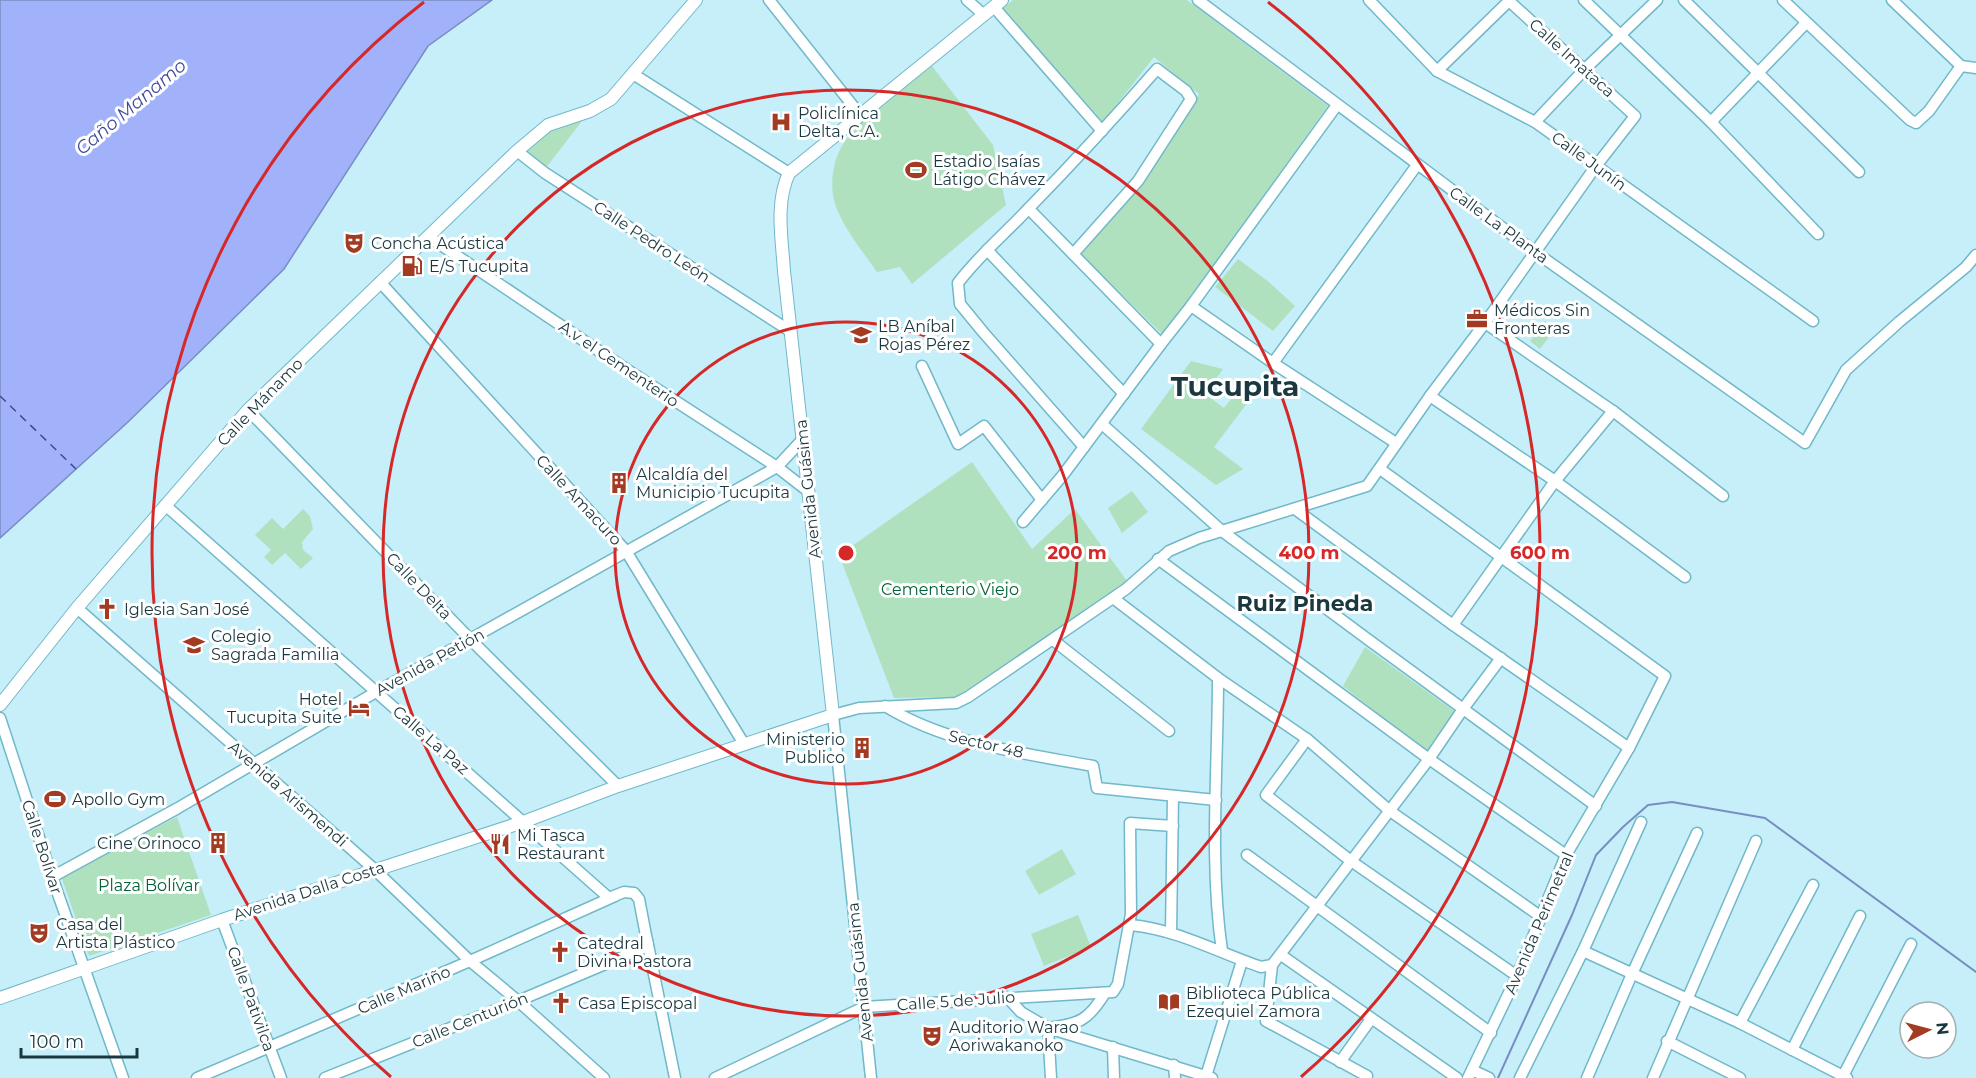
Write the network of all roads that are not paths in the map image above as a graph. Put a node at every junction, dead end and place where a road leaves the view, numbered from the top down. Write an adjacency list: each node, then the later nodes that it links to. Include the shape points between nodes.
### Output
1 (696, 0): 20 (main road)
2 (769, 0): 23 (street)
3 (967, 0): 13 (street)
4 (1198, 0): 22 (street, Calle La Planta)
5 (1369, 0): 19 (street, Calle Junín)
6 (1584, 0): 15 (street)
7 (1657, 0): 15 (street)
8 (1684, 0): 21 (street)
9 (1783, 0): 14 (street)
10 (1892, 0): 16 (street)
11 (1509, 1): 18 (street, Calle Imataca); 19 (street)
12 (998, 3): 13 (main road); 26 (street)
13 (984, 15): 23 (main road)
14 (1806, 23): 16 (street, via 1916,123); 21 (street)
15 (1621, 35): 18 (street); 25 (street)
16 (1960, 66): 17 (street)
17 (1976, 68)
18 (1585, 69): 24 (street); 29 (street, Calle Imataca, via 1635,116)
19 (1437, 70): 24 (street, Calle Junín)
20 (633, 74): 27 (main road, Calle Mánamo, via 611,99 590,111 548,125); 31 (street)
21 (1759, 74): 25 (street); 30 (street)
22 (1336, 105): 28 (street, Calle La Planta); 40 (street)
23 (861, 116): 31 (main road)
24 (1535, 122): 29 (street, Calle Junín)
25 (1711, 122): 33 (street)
26 (1102, 131): 32 (street); 37 (street, via 1157,69 1191,99 1138,181)
27 (517, 151): 34 (main road, Calle Mánamo); 43 (street, Calle Pedro León)
28 (1417, 165): 36 (street, Calle La Planta); 45 (street)
29 (1596, 166): 36 (street); 41 (street, Calle Junín)
30 (1859, 172)
31 (789, 173): 43 (main road, Avenida Guásima, via 780,218)
32 (1029, 209): 35 (street); 37 (street)
33 (1818, 234)
34 (429, 237): 39 (main road, Calle Mánamo); 55 (street, A.v el Cementerio)
35 (987, 250): 47 (street); 54 (street, via 958,283 960,304)
36 (1534, 252): 38 (street, Calle La Planta, via 1805,443 1846,370); 42 (street)
37 (1073, 254): 44 (street)
38 (1976, 255)
39 (380, 282): 49 (main road, Calle Mánamo); 65 (street, Calle Amacuro)
40 (1191, 306): 44 (street); 45 (street)
41 (1813, 321)
42 (1485, 323): 48 (street); 50 (street)
43 (790, 331): 52 (main road, Avenida Guásima)
44 (1161, 344): 47 (street)
45 (1273, 363): 53 (street)
46 (922, 366): 60 (street, via 958,444 984,426)
47 (1124, 394): 51 (street)
48 (1430, 396): 53 (street); 57 (street)
49 (248, 410): 61 (main road, Calle Mánamo); 72 (street, Calle Delta)
50 (1613, 411): 57 (street); 59 (street)
51 (1102, 424): 54 (street); 64 (street)
52 (802, 439): 55 (street, Avenida Petión); 58 (main road, Avenida Guásima)
53 (1396, 443): 56 (street)
54 (1084, 447): 60 (street)
55 (777, 467): 58 (street, A.v el Cementerio); 65 (street, Avenida Petión)
56 (1380, 469): 62 (street, via 1367,486); 66 (street)
57 (1555, 481): 66 (street); 68 (street)
58 (808, 490): 80 (main road, Avenida Guásima)
59 (1723, 496)
60 (1042, 500): 63 (street)
61 (165, 505): 70 (main road, Calle Mánamo); 76 (street, Calle La Paz)
62 (1294, 509): 64 (street); 71 (street)
63 (1023, 522)
64 (1222, 531): 67 (street, via 1182,544); 79 (street)
65 (626, 551): 72 (street, Avenida Petión); 84 (street, Calle Amacuro)
66 (1501, 559): 71 (street); 85 (street, Avenida Perimetral, via 1665,676)
67 (1158, 560): 69 (street); 86 (street)
68 (1685, 577)
69 (1113, 598): 73 (street); 75 (street)
70 (76, 608): 77 (main road, Calle Mánamo); 87 (street, Avenida Arismendi)
71 (1453, 625): 74 (street)
72 (471, 640): 76 (street, Avenida Petión); 88 (street, Calle Delta)
73 (1053, 640): 78 (street, via 956,703); 82 (street)
74 (1501, 658): 79 (street); 85 (street)
75 (1218, 678): 83 (street); 90 (street)
76 (376, 692): 87 (street, Avenida Petión); 93 (street, Calle La Paz)
77 (0, 705)
78 (884, 706): 80 (street); 89 (street, Sector 48, via 941,734 1093,766 1097,788)
79 (1463, 709): 86 (street); 91 (street)
80 (833, 715): 84 (main road, Avenida Dalla Costa); 127 (street, Avenida Guásima)
81 (0, 718): 102 (street, Calle Bolívar)
82 (1169, 731)
83 (1307, 739): 92 (street); 100 (street, via 1266,795)
84 (744, 744): 88 (main road, Avenida Dalla Costa)
85 (1629, 748): 91 (street, Avenida Perimetral)
86 (1429, 759): 92 (street); 99 (street)
87 (254, 764): 101 (street, Avenida Arismendi); 102 (street, Avenida Petión)
88 (618, 786): 93 (main road, Avenida Dalla Costa)
89 (1173, 796): 90 (street); 95 (street)
90 (1216, 800): 113 (street, via 1214,854)
91 (1596, 806): 99 (street, Avenida Perimetral)
92 (1390, 811): 100 (street); 106 (street)
93 (523, 822): 101 (main road, Avenida Dalla Costa); 104 (street, Calle La Paz)
94 (1641, 822): 114 (street)
95 (1173, 826): 109 (street, via 1130,823); 110 (street)
96 (1697, 833): 120 (street)
97 (1756, 841): 124 (street)
98 (1248, 855): 105 (street)
99 (1566, 855): 106 (street, Avenida Perimetral)
100 (1351, 861): 105 (street); 121 (street)
101 (374, 870): 108 (main road, Avenida Dalla Costa); 116 (street, Avenida Arismendi)
102 (52, 877): 119 (street, Calle Bolívar)
103 (1813, 885): 129 (street)
104 (609, 898): 112 (street, via 624,892 634,893 639,899); 116 (street, Calle Mariño)
105 (1318, 906): 115 (street); 131 (street)
106 (1540, 916): 121 (street, Avenida Perimetral)
107 (1860, 916): 135 (street)
108 (222, 920): 119 (main road, Avenida Dalla Costa); 134 (street, Calle Pativilca)
109 (1130, 925): 110 (street); 122 (street, via 1118,984 1113,992)
110 (1171, 933): 113 (street)
111 (1911, 944): 157 (street)
112 (648, 946): 126 (street, Calle Centurión); 146 (street)
113 (1222, 951): 117 (street)
114 (1583, 951): 120 (street); 153 (street)
115 (1281, 955): 118 (street); 128 (street)
116 (470, 961): 126 (street, Avenida Arismendi); 134 (street, Calle Mariño)
117 (1242, 961): 118 (street, via 1261,967); 140 (street)
118 (1272, 965): 136 (street, via 1266,1021)
119 (85, 969): 125 (main road, Avenida Dalla Costa); 141 (street, Calle Bolívar)
120 (1632, 974): 124 (street); 154 (street)
121 (1517, 976): 131 (street, Avenida Perimetral)
122 (1105, 993): 123 (street, Calle 5 de Julio); 130 (street, via 1096,1009 1082,1020)
123 (1008, 997): 127 (street, Calle 5 de Julio); 130 (street, via 1021,1012)
124 (1687, 997): 129 (street); 132 (street)
125 (0, 998)
126 (518, 1001): 144 (street, Calle Centurión); 145 (street, Avenida Arismendi)
127 (864, 1007): 147 (street, Calle 5 de Julio); 148 (street, Avenida Guásima)
128 (1371, 1019): 136 (street); 152 (street)
129 (1740, 1023): 135 (street)
130 (1048, 1028): 133 (street); 149 (street)
131 (1491, 1033): 138 (street, Avenida Perimetral)
132 (1667, 1041): 155 (street); 156 (street)
133 (1113, 1047): 137 (street); 150 (street)
134 (269, 1048): 142 (street, Calle Mariño); 143 (street, Calle Pativilca)
135 (1792, 1050): 157 (street)
136 (1340, 1062): 139 (street)
137 (1174, 1065): 140 (street); 151 (street)
138 (1478, 1075)
139 (1367, 1076)
140 (1209, 1077)
141 (123, 1078)
142 (197, 1078)
143 (281, 1078)
144 (325, 1078)
145 (604, 1078)
146 (675, 1078)
147 (715, 1078)
148 (871, 1078)
149 (1051, 1078)
150 (1114, 1078)
151 (1175, 1078)
152 (1457, 1078)
153 (1520, 1078)
154 (1587, 1078)
155 (1653, 1078)
156 (1740, 1078)
157 (1844, 1078)

